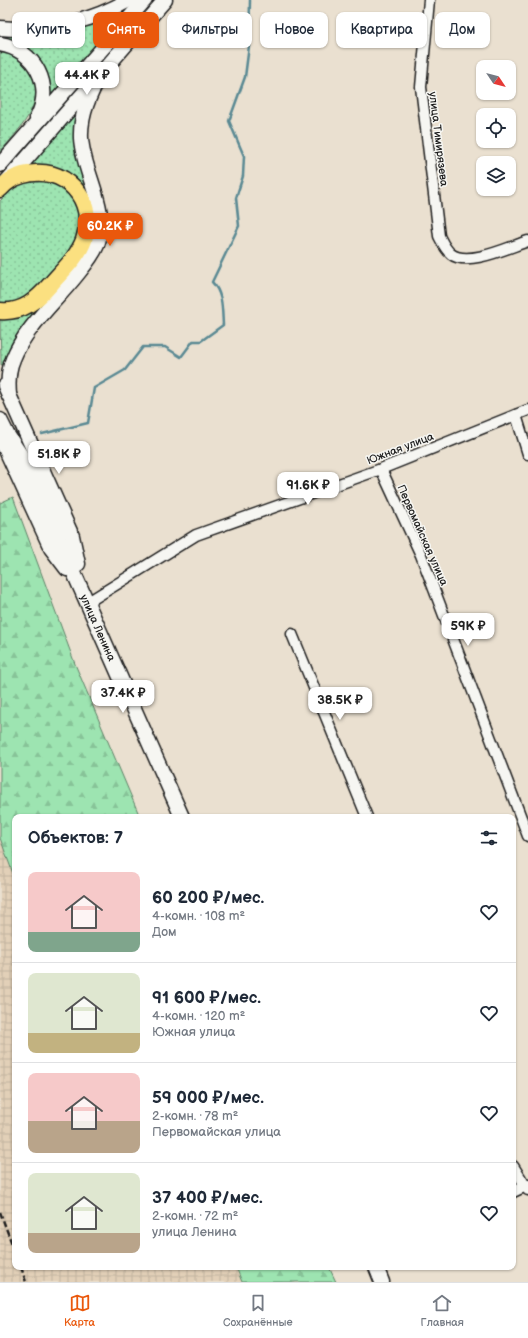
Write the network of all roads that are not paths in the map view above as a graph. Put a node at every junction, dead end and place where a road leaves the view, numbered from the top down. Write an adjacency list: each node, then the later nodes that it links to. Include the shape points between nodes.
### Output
1 (129, 0): 6 (street, via 113,9 69,24 34,29)
2 (145, 0): 9 (street)
3 (156, 0): 11 (street, via 114,45)
4 (165, 0): 8 (street)
5 (429, 0): 12 (street, улица Тимирязева, via 421,87 439,236 451,254 462,259 473,259)
6 (0, 28)
7 (0, 44): 9 (street, via 21,51 38,67 44,97)
8 (101, 72): 11 (street); 15 (street, via 89,97 81,127 83,151 100,214 97,244 80,271 20,345)
9 (32, 129): 10 (street)
10 (0, 165)
11 (2, 182): 13 (main road, via 34,172 59,176 72,185 80,196 86,208 87,224 84,241 71,261 39,297 24,308)
12 (528, 241)
13 (0, 311)
14 (0, 374): 15 (street)
15 (4, 393): 22 (street); 24 (street, via 72,536)
16 (528, 410): 17 (street, Южная улица)
17 (516, 415): 21 (street); 23 (street, Южная улица)
18 (0, 420): 22 (street)
19 (0, 437): 20 (street)
20 (4, 449): 24 (street, via 52,548)
21 (528, 454)
22 (24, 460): 24 (street, улица Ленина)
23 (380, 469): 25 (street, Южная улица, via 196,535); 29 (street, Первомайская улица, via 421,554)
24 (82, 588): 25 (street, улица Ленина)
25 (88, 602): 27 (street, улица Ленина)
26 (292, 634): 28 (street)
27 (181, 814)
28 (366, 814)
29 (528, 836)
30 (516, 1170): 31 (street)
31 (527, 1187): 32 (street)
32 (516, 1191)
33 (377, 1270): 34 (street)
34 (382, 1282)

